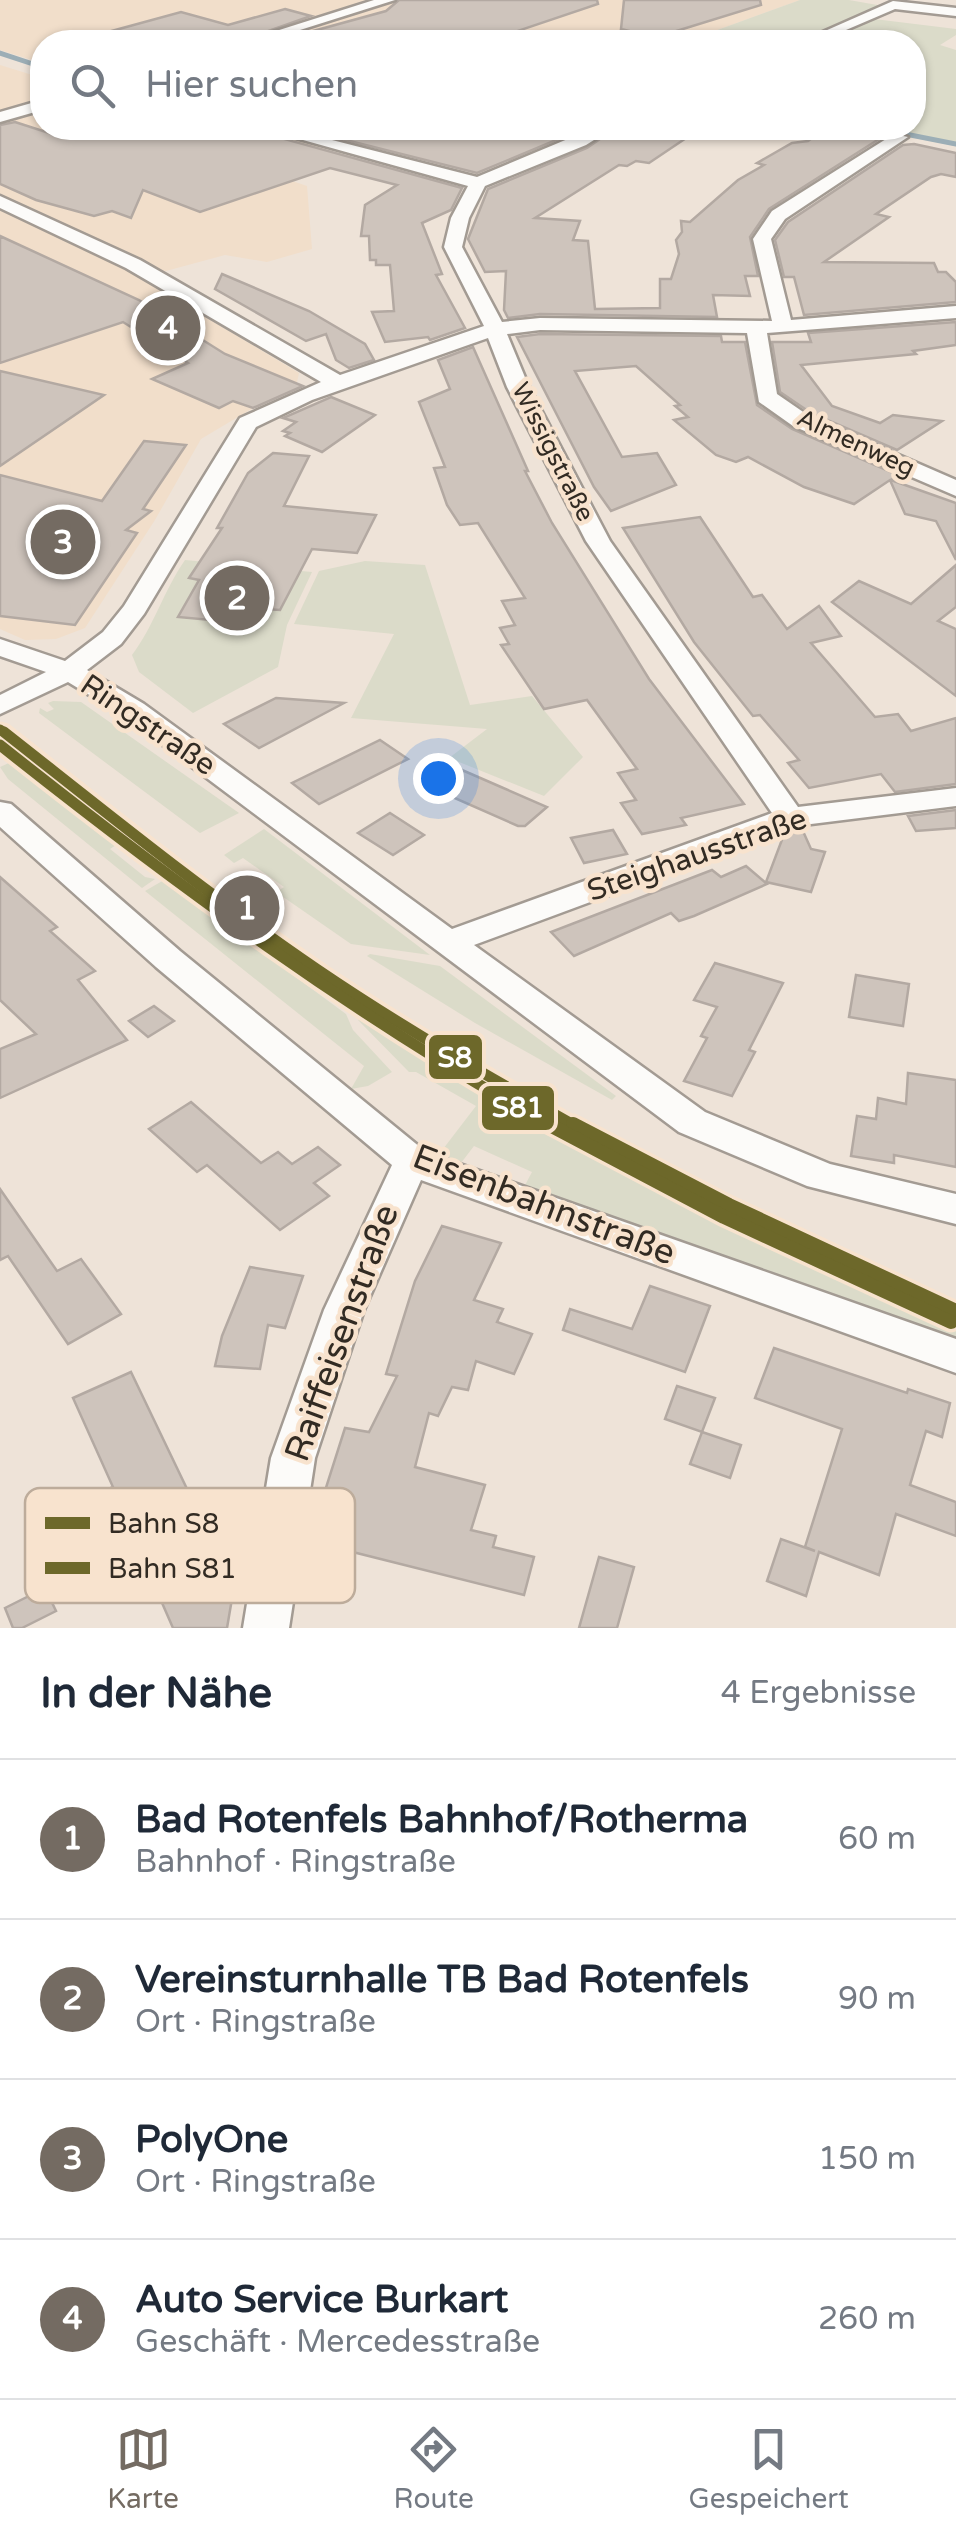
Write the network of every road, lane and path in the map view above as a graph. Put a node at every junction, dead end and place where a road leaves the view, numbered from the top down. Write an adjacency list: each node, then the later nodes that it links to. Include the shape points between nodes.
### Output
1 (388, 0): 3 (street)
2 (956, 12): 4 (street, via 893,5)
3 (288, 30)
4 (835, 30)
5 (30, 108): 6 (street)
6 (0, 117)
7 (314, 140): 10 (street)
8 (584, 140): 10 (street)
9 (895, 140): 13 (street, via 778,215 762,239)
10 (478, 183): 15 (street, Wissigstraße, via 453,246)
11 (0, 201): 16 (street, via 133,264)
12 (956, 312): 13 (street, Ringstraße)
13 (783, 327): 14 (street, Ringstraße)
14 (756, 328): 15 (street, Ringstraße); 17 (street, Almenweg, via 766,396 801,421)
15 (494, 329): 16 (street, Ringstraße); 23 (street, Wissigstraße, via 598,541)
16 (340, 384): 19 (street, Ringstraße, via 248,423 124,624)
17 (956, 490)
18 (0, 648): 19 (street)
19 (69, 671): 20 (street); 24 (street, Ringstraße, via 180,742)
20 (0, 706)
21 (956, 797): 23 (street, Steighausstraße)
22 (0, 811): 25 (street, Eisenbahnstraße)
23 (790, 817): 24 (street, Steighausstraße)
24 (446, 942): 26 (street, Ringstraße, via 692,1122 762,1157 846,1187)
25 (414, 1162): 27 (street, Eisenbahnstraße); 28 (street, Raiffeisenstraße, via 344,1310)
26 (956, 1209)
27 (956, 1356)
28 (288, 1488)
29 (270, 1603): 30 (street, Raiffeisenstraße)
30 (266, 1628)

